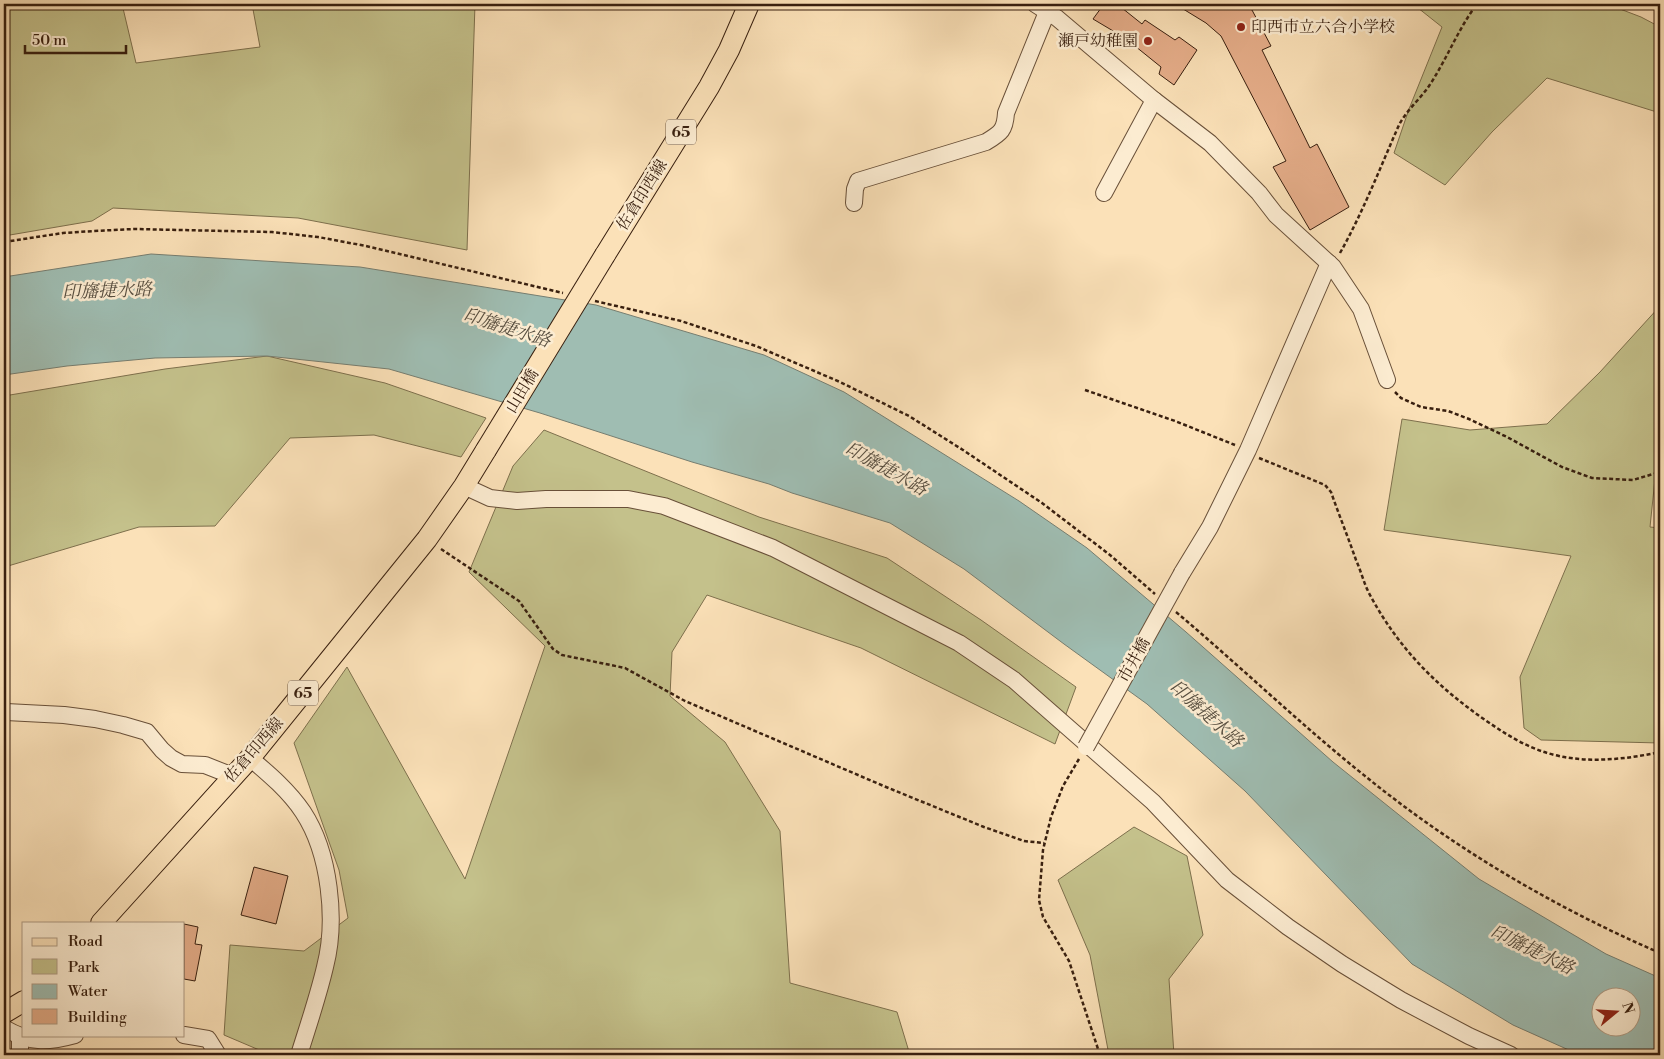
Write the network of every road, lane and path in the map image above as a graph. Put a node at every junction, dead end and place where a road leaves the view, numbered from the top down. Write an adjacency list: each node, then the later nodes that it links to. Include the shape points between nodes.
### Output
1 (749, 4): 8 (main road, 佐倉印西線 / 65, via 709,87)
2 (1477, 4): 9 (path, via 1429,86 1400,123 1354,228)
3 (1041, 8): 4 (street); 6 (street, via 1006,112 1005,125 996,136 986,142 858,180)
4 (1154, 100): 5 (street); 9 (street, via 1210,143 1276,215)
5 (1104, 193)
6 (854, 203)
7 (4, 242): 10 (path, via 94,230 272,232 366,246)
8 (605, 255): 14 (main road, 山田橋 / 65, bridge)
9 (1331, 265): 12 (street, via 1360,309); 15 (street, 市井橋)
10 (567, 294)
11 (595, 300): 19 (path, via 681,321 756,346 909,416 1042,503)
12 (1387, 380): 16 (path, via 1401,398 1420,407 1448,411 1469,419 1562,467 1592,478 1633,480)
13 (1085, 390): 15 (path, via 1175,421)
14 (486, 450): 17 (main road, 佐倉印西線 / 65)
15 (1247, 451): 22 (street, 市井橋, bridge, via 1210,527); 23 (path, via 1325,485 1331,492 1369,593 1386,622 1441,687 1479,716 1515,740 1559,756 1586,760)
16 (1660, 472)
17 (464, 486): 18 (main road, 佐倉印西線 / 65); 39 (street, via 490,498 517,501 628,499 664,506 773,548 959,643 1014,680 1153,802 1227,880 1288,927 1401,1000)
18 (427, 539): 24 (main road, 佐倉印西線 / 65); 26 (path, via 519,601 553,649 562,655 625,668 685,701 886,787 992,830 1024,841)
19 (1159, 597)
20 (1173, 609): 28 (path, via 1366,777 1444,836 1586,920)
21 (6, 712): 25 (street, via 64,715 123,725 147,732 162,750 182,764 205,765)
22 (1086, 747): 26 (path, via 1063,786)
23 (1660, 752)
24 (250, 758): 25 (main road, 佐倉印西線 / 65); 37 (street, via 290,795 304,813 314,832 327,879 331,905 326,966)
25 (233, 776): 27 (main road, 佐倉印西線 / 65)
26 (1044, 843): 38 (path, via 1039,900 1043,917 1069,961)
27 (102, 922)
28 (1660, 954)
29 (22, 1002): 30 (main road)
30 (4, 1012)
31 (4, 1028): 34 (street)
32 (185, 1035): 36 (street, via 208,1039)
33 (71, 1036): 34 (street, via 56,1040)
34 (20, 1037): 35 (street)
35 (20, 1055)
36 (218, 1055)
37 (299, 1055)
38 (1100, 1055)
39 (1511, 1055)

